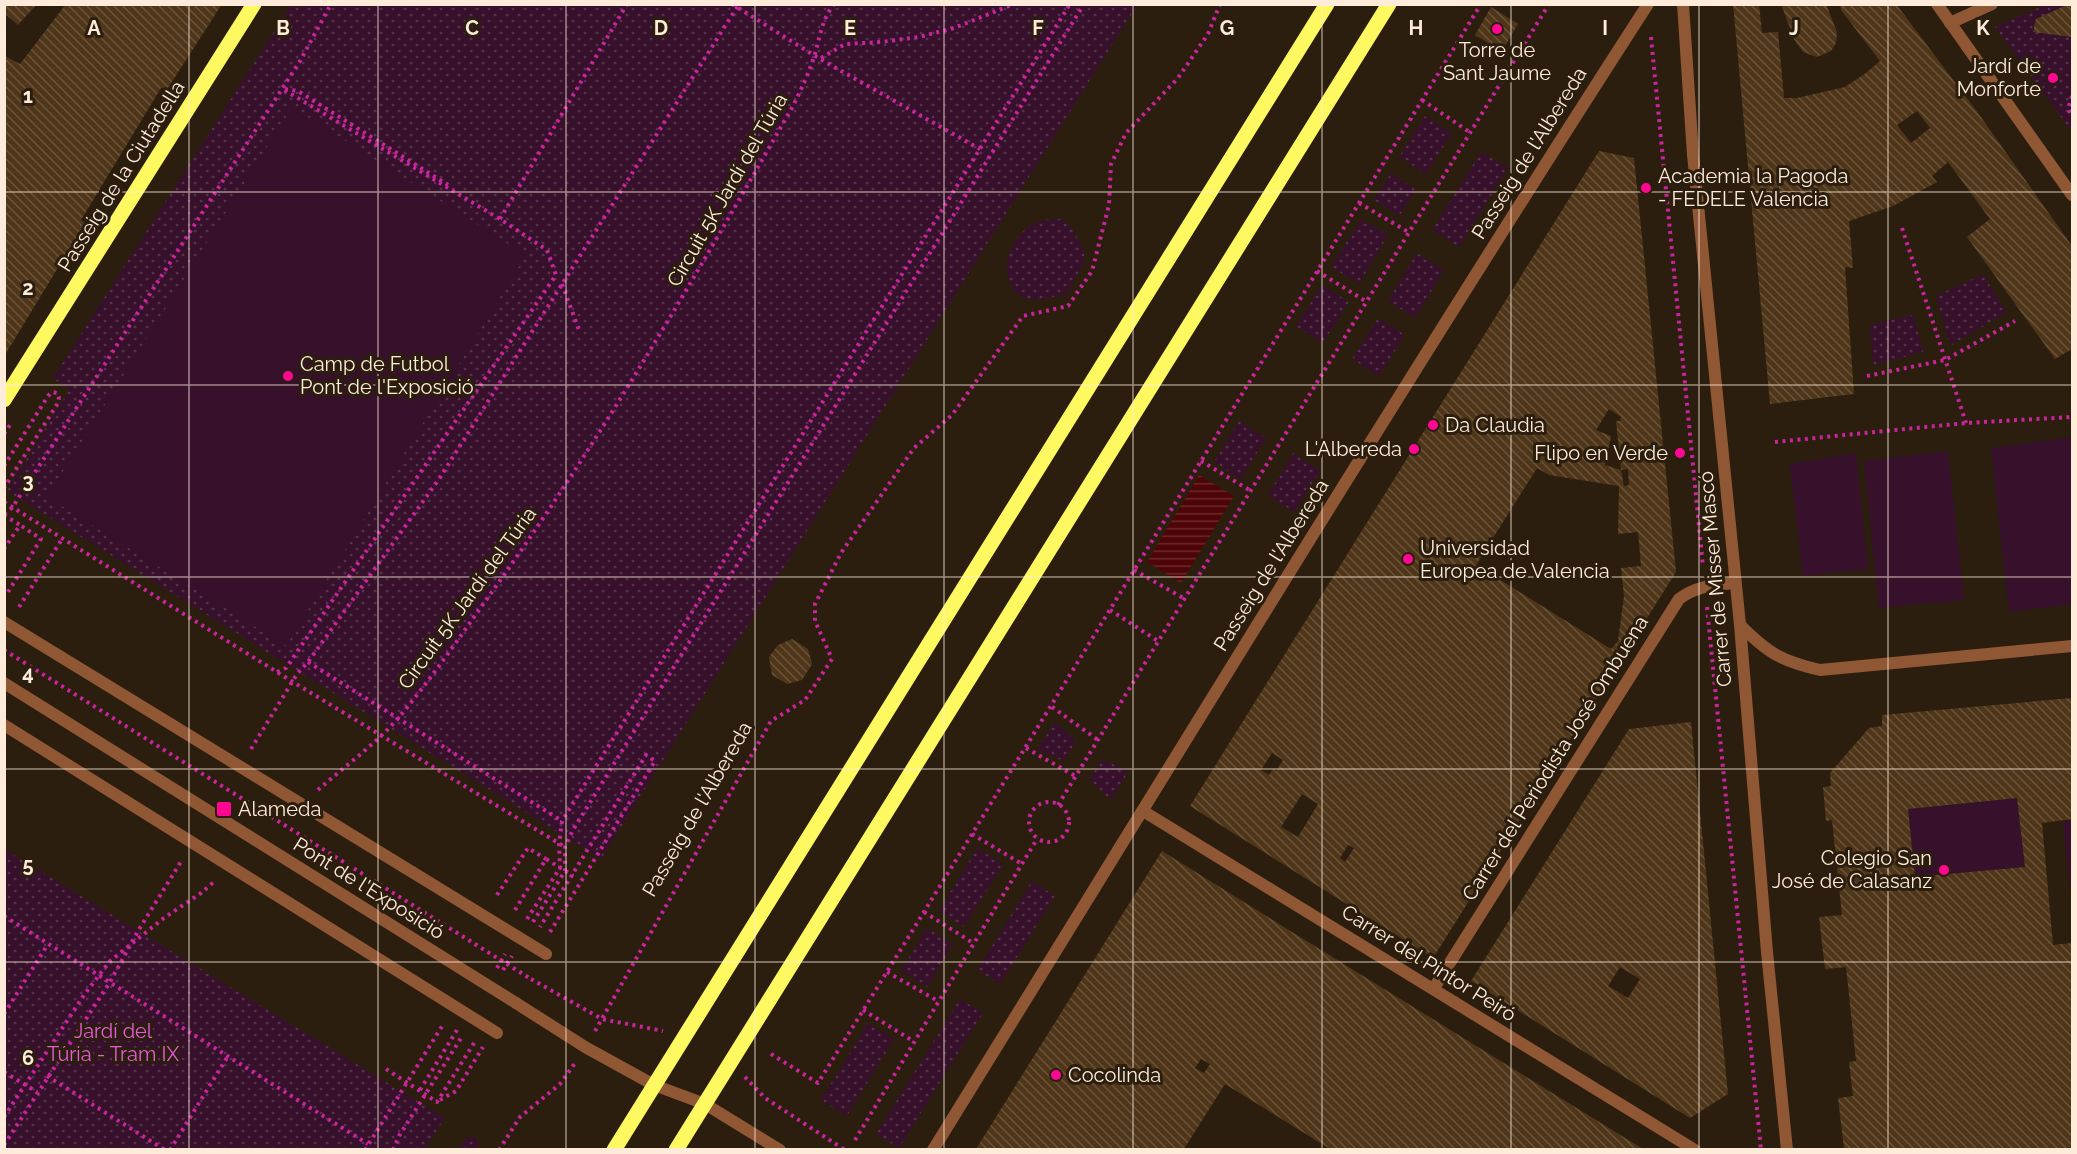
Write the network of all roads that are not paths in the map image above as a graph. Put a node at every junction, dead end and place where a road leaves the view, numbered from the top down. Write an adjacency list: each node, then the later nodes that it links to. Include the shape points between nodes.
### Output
1 (254, 4): 10 (main road, Passeig de la Ciutadella)
2 (1326, 4): 21 (main road)
3 (1389, 4): 22 (main road)
4 (1648, 4): 17 (street, Passeig de l'Albereda)
5 (1683, 4): 11 (street, Carrer de Misser Mascó, via 1693,155)
6 (1937, 4): 8 (street)
7 (1992, 4): 8 (street)
8 (1950, 23): 9 (street)
9 (2073, 195)
10 (4, 400)
11 (1735, 583): 13 (street, Carrer de Misser Mascó); 19 (street, Carrer del Periodista José Ombuena, via 1698,588 1679,599)
12 (4, 622): 18 (street, Pont de l'Exposició, bridge)
13 (1740, 625): 14 (street, via 1779,658 1820,670); 28 (street, Carrer de Misser Mascó)
14 (2073, 646)
15 (4, 683): 21 (street, Pont de l'Exposició, bridge, via 585,1047)
16 (4, 725): 20 (street, bridge)
17 (1143, 811): 19 (street, Carrer del Pintor Peiró); 26 (street, Passeig de l'Albereda)
18 (542, 952)
19 (1434, 988): 27 (street, Carrer del Pintor Peiró)
20 (492, 1037)
21 (654, 1085): 22 (street, Pont de l'Exposició); 23 (main road)
22 (705, 1104): 24 (main road); 25 (street, Pont de l'Exposició)
23 (614, 1149)
24 (676, 1149)
25 (780, 1149)
26 (933, 1149)
27 (1695, 1149)
28 (1787, 1149)

